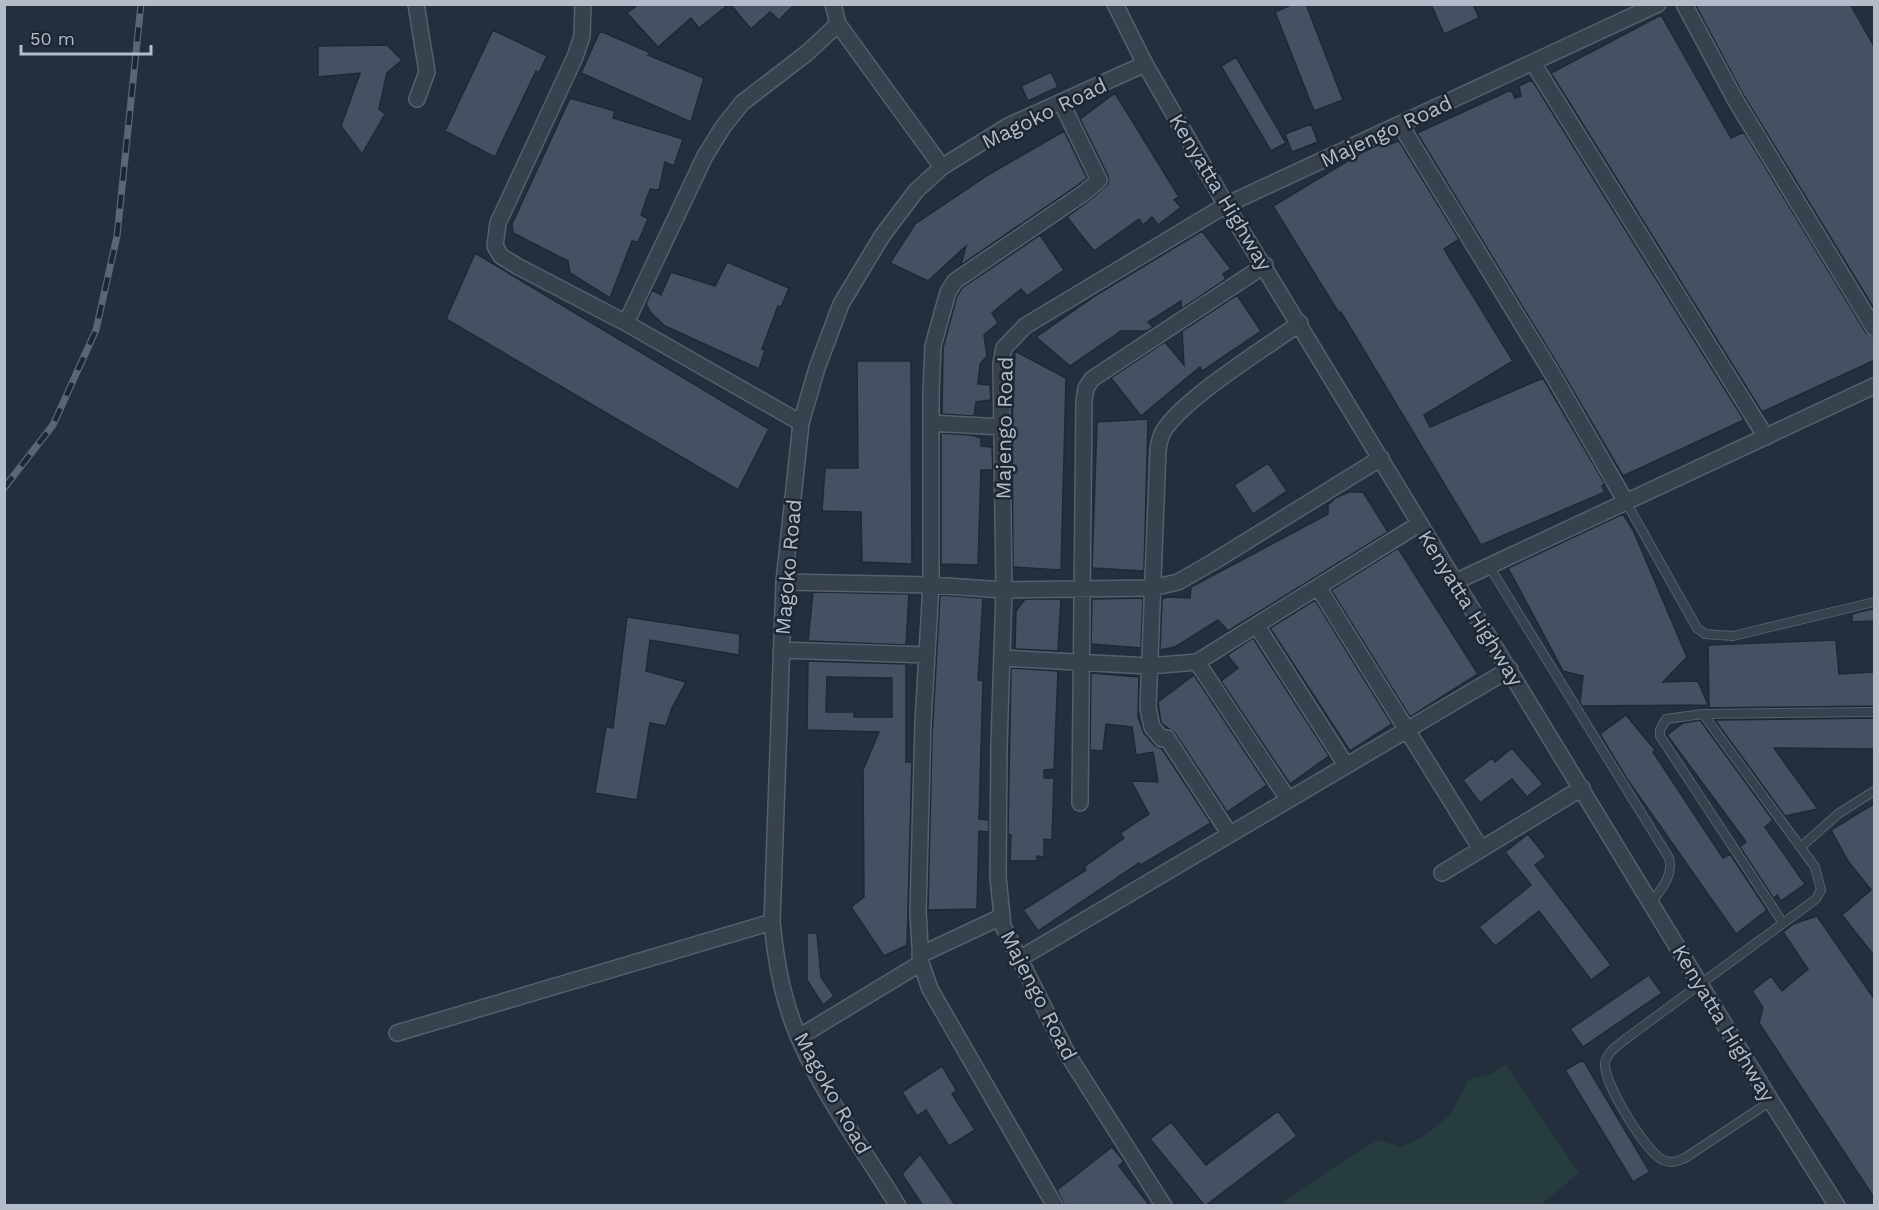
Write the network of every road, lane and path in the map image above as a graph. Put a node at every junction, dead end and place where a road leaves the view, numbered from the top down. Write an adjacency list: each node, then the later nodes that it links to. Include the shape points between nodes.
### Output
1 (416, 4): 10 (street, via 427,72)
2 (583, 4): 16 (street, via 582,36 575,57 498,223 495,246 501,256 517,267)
3 (833, 4): 7 (street)
4 (1115, 4): 9 (street, Kenyatta Highway)
5 (1658, 4): 8 (street, Majengo Road)
6 (1684, 4): 18 (street, via 1736,101)
7 (838, 24): 13 (street); 16 (street, via 742,103 723,127 705,156)
8 (1533, 63): 12 (street, Majengo Road); 23 (street)
9 (1145, 64): 11 (street, Magoko Road); 14 (street, Kenyatta Highway)
10 (417, 99)
11 (1062, 104): 13 (street, Magoko Road, via 1008,126); 21 (street, via 1099,180 956,281 948,292 933,346)
12 (1400, 124): 14 (street, Majengo Road); 25 (street)
13 (942, 167): 20 (street, Magoko Road, via 916,191 889,227 841,304)
14 (1226, 205): 15 (street, Kenyatta Highway); 22 (street, Majengo Road, via 1025,326 1011,339 1004,348 1001,364)
15 (1265, 265): 17 (street, Kenyatta Highway); 32 (street, via 1092,380 1086,388)
16 (626, 323): 20 (street)
17 (1300, 323): 24 (street, Kenyatta Highway); 33 (street, via 1202,393 1162,433)
18 (1875, 328)
19 (1875, 386): 23 (street)
20 (801, 423): 29 (street, Magoko Road)
21 (931, 423): 22 (street); 30 (street)
22 (1002, 427): 34 (street, Majengo Road)
23 (1766, 437): 25 (street)
24 (1381, 458): 26 (street, Kenyatta Highway); 33 (street, via 1214,562 1178,582)
25 (1626, 502): 27 (street); 35 (lane, via 1696,628 1705,634 1733,636)
26 (1419, 524): 28 (street, Kenyatta Highway); 31 (street)
27 (1489, 566): 28 (street); 56 (lane, via 1669,858 1670,875)
28 (1457, 581): 43 (street, Kenyatta Highway)
29 (784, 582): 30 (street); 37 (street, Magoko Road)
30 (931, 585): 34 (street); 38 (street)
31 (1318, 587): 36 (street); 46 (street)
32 (1081, 588): 33 (street); 34 (street); 40 (street)
33 (1152, 588): 42 (street)
34 (1004, 590): 39 (street, Majengo Road)
35 (1875, 602)
36 (1257, 626): 41 (street); 47 (street)
37 (781, 650): 38 (street); 58 (street, Magoko Road)
38 (927, 655): 60 (street, via 919,857)
39 (1004, 658): 40 (street); 57 (street, Majengo Road, via 999,758)
40 (1081, 662): 42 (street); 51 (street)
41 (1197, 662): 42 (street); 50 (street)
42 (1149, 666): 52 (street, via 1148,708 1152,727 1162,739 1167,738)
43 (1510, 669): 46 (street); 48 (street, Kenyatta Highway)
44 (1875, 712): 45 (lane)
45 (1703, 714): 53 (lane); 59 (lane, via 1666,719 1660,736)
46 (1408, 728): 47 (street); 54 (street)
47 (1346, 765): 50 (street)
48 (1581, 788): 54 (street); 56 (street, Kenyatta Highway)
49 (1875, 791): 53 (lane, via 1838,814)
50 (1288, 799): 52 (street)
51 (1080, 803)
52 (1229, 833): 61 (street)
53 (1801, 848): 59 (lane, via 1815,867 1821,890 1816,899)
54 (1481, 849): 55 (street)
55 (1442, 873)
56 (1651, 903): 62 (street, Kenyatta Highway)
57 (1001, 917): 60 (street); 61 (street, Majengo Road)
58 (772, 922): 63 (street); 64 (street, Magoko Road, via 776,966)
59 (1783, 923): 62 (lane)
60 (921, 959): 64 (street); 67 (street, via 930,989)
61 (1019, 959): 68 (street, Majengo Road, via 1068,1055)
62 (1699, 984): 65 (street, Kenyatta Highway); 65 (lane, via 1608,1055 1604,1065 1611,1088 1645,1142 1662,1159 1673,1163)
63 (397, 1033)
64 (799, 1037): 66 (street, Magoko Road, via 809,1061)
65 (1771, 1101): 69 (street, Kenyatta Highway)
66 (898, 1206)
67 (1055, 1206)
68 (1164, 1206)
69 (1837, 1206)

